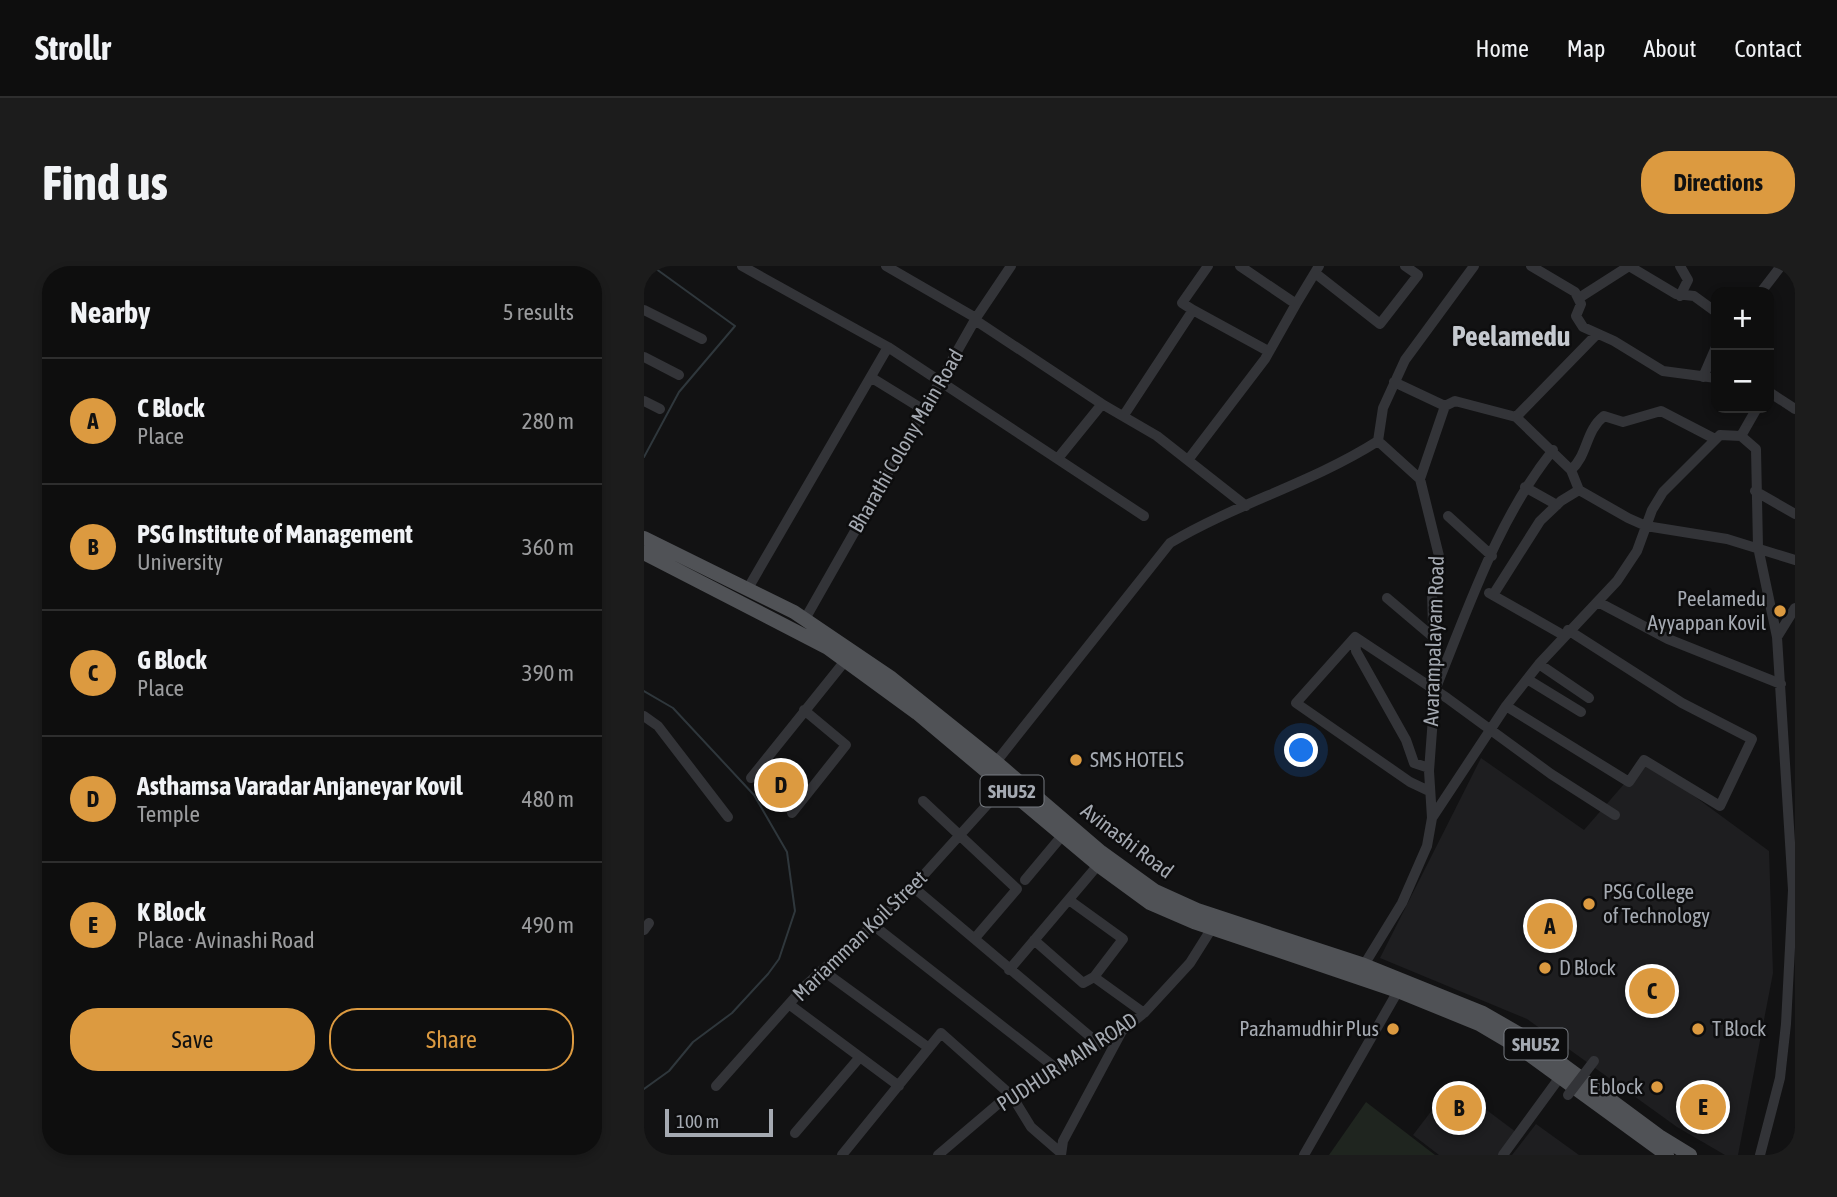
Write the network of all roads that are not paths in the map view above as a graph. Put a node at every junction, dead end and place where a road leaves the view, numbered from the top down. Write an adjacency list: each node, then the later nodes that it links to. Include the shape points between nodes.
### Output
1 (742, 266): 25 (street)
2 (886, 266): 22 (street)
3 (1208, 266): 20 (street, via 1182,303)
4 (1240, 266): 18 (street)
5 (1405, 266): 13 (street, via 1418,275 1380,324)
6 (1474, 266): 34 (street, via 1459,291 1420,335)
7 (1531, 266): 17 (street)
8 (1629, 266): 16 (street); 17 (street)
9 (1680, 266): 14 (street)
10 (1695, 266): 14 (street)
11 (1781, 266): 15 (street)
12 (1009, 267): 22 (street, Bharathi Colony Main Road)
13 (1317, 269): 18 (street)
14 (1688, 280): 16 (street)
15 (1765, 287)
16 (1680, 296): 19 (street, via 1694,296)
17 (1578, 298): 23 (street, via 1577,320)
18 (1296, 304): 27 (street)
19 (1711, 308)
20 (1193, 310): 27 (street); 43 (street)
21 (644, 311): 24 (street)
22 (975, 319): 33 (street, Bharathi Colony Main Road); 37 (street)
23 (1597, 334): 30 (street, via 1663,371); 44 (street)
24 (702, 339)
25 (888, 347): 31 (street); 33 (street)
26 (1715, 350): 30 (street)
27 (1268, 351): 50 (street)
28 (644, 357): 29 (street)
29 (679, 374)
30 (1703, 377): 32 (street)
31 (872, 378): 41 (street); 69 (street)
32 (1711, 378)
33 (940, 382): 41 (street, Bharathi Colony Main Road); 49 (street)
34 (1394, 382): 38 (street); 47 (street, via 1383,408)
35 (1774, 395): 40 (street)
36 (644, 401): 39 (street)
37 (1102, 404): 43 (street); 49 (street)
38 (1445, 406): 44 (street, via 1455,401); 52 (street)
39 (660, 409)
40 (1795, 409)
41 (924, 410): 74 (street, Bharathi Colony Main Road)
42 (1754, 413): 45 (street)
43 (1124, 415): 50 (street)
44 (1516, 416): 48 (street)
45 (1741, 436): 46 (street, via 1726,433); 55 (street, via 1756,449)
46 (1715, 439): 51 (street, via 1661,411 1623,422 1604,416 1588,434 1581,459); 61 (street, via 1663,492)
47 (1378, 441): 52 (street); 57 (street, via 1302,483)
48 (1553, 450): 51 (street); 53 (street)
49 (1059, 457): 59 (street)
50 (1188, 460): 57 (street)
51 (1571, 470): 54 (street)
52 (1420, 479): 78 (street, Avarampalayam Road, via 1440,560 1432,593)
53 (1525, 487): 56 (street); 64 (street)
54 (1580, 490): 56 (street); 61 (street)
55 (1755, 491): 58 (street); 63 (street)
56 (1557, 505): 66 (street, via 1540,521)
57 (1247, 506): 91 (street, via 1170,543)
58 (1795, 514)
59 (1144, 516)
60 (1448, 516): 64 (street)
61 (1646, 526): 63 (street); 72 (street, via 1637,551)
62 (644, 538): 69 (main road, Avinashi Road / SHU52)
63 (1758, 547): 67 (street); 79 (street)
64 (1494, 552): 66 (street); 68 (street)
65 (645, 555): 80 (main road, Avinashi Road / SHU52, via 798,630)
66 (1518, 557): 70 (street)
67 (1795, 560)
68 (1478, 586): 70 (street); 84 (street)
69 (747, 590): 74 (main road, Avinashi Road / SHU52)
70 (1493, 595): 76 (street)
71 (1387, 598): 78 (street)
72 (1598, 602): 76 (street); 83 (street, via 1668,639)
73 (1795, 608): 75 (street)
74 (805, 618): 91 (main road, Avinashi Road / SHU52, via 890,677)
75 (1791, 624): 79 (street)
76 (1566, 633): 81 (street); 86 (street, via 1752,739 1720,806 1644,760 1629,782)
77 (1355, 637): 84 (street); 92 (street, via 1356,652 1406,740 1413,763); 95 (street, via 1296,703)
78 (1433, 637): 84 (street, Avarampalayam Road)
79 (1777, 637): 83 (street)
80 (845, 661): 87 (street); 94 (main road, Avinashi Road / SHU52)
81 (1539, 664): 82 (street); 85 (street)
82 (1527, 679): 86 (street); 88 (street)
83 (1781, 684): 104 (street)
84 (1435, 691): 90 (street); 92 (street, Avarampalayam Road)
85 (1589, 698)
86 (1506, 706): 90 (street)
87 (804, 710): 93 (street); 97 (street, via 846,745)
88 (1581, 712)
89 (644, 716): 99 (street, via 658,726)
90 (1489, 731): 98 (street); 100 (street)
91 (996, 762): 101 (main road, Avinashi Road / SHU52)
92 (1429, 768): 95 (street, Avarampalayam Road)
93 (751, 778)
94 (1005, 785): 101 (main road, Avinashi Road / SHU52); 102 (street, Mariamman Koil Street)
95 (1429, 791): 100 (street, Avarampalayam Road)
96 (923, 801): 102 (street)
97 (792, 813)
98 (1615, 815)
99 (728, 817)
100 (1432, 818): 114 (street, Avarampalayam Road, via 1427,846 1402,903)
101 (1066, 830): 103 (main road, Avinashi Road / SHU52); 106 (street)
102 (959, 835): 107 (street, Mariamman Koil Street); 112 (street, via 1017,889)
103 (1088, 848): 105 (main road, Avinashi Road / SHU52); 110 (main road, Avinashi Road / SHU52)
104 (1793, 861): 108 (street)
105 (1098, 865): 109 (street); 110 (main road, Avinashi Road / SHU52, via 1150,903)
106 (1025, 880)
107 (913, 887): 111 (street, Mariamman Koil Street); 112 (street)
108 (1794, 891): 140 (street, via 1780,1078)
109 (1069, 900): 113 (street); 117 (street, via 1123,939)
110 (1210, 923): 114 (main road, Avinashi Road / SHU52); 118 (main road, Avinashi Road / SHU52); 120 (street, PUDHUR MAIN ROAD, via 1189,963)
111 (873, 925): 115 (street, Mariamman Koil Street); 126 (street)
112 (975, 938): 116 (street)
113 (1034, 940): 116 (street); 117 (street, via 1083,983)
114 (1364, 965): 139 (main road, Avinashi Road / SHU52, via 1483,1013 1528,1039)
115 (822, 970): 119 (street, Mariamman Koil Street); 123 (street)
116 (1009, 970): 122 (street)
117 (1094, 977): 120 (street)
118 (1398, 991): 127 (main road, SHU52, via 1479,1024); 136 (street)
119 (790, 1005): 124 (street); 128 (street, Mariamman Koil Street)
120 (1144, 1013): 121 (street, PUDHUR MAIN ROAD)
121 (1122, 1031): 122 (street, PUDHUR MAIN ROAD); 133 (street, via 1063,1142)
122 (1100, 1044): 126 (street, PUDHUR MAIN ROAD)
123 (929, 1048): 129 (street); 131 (street, via 941,1033)
124 (860, 1057): 129 (street); 132 (street)
125 (1594, 1061): 130 (street, bridge)
126 (1057, 1069): 131 (street, PUDHUR MAIN ROAD)
127 (1560, 1077): 137 (street); 138 (main road, SHU52)
128 (716, 1086)
129 (899, 1086): 134 (street)
130 (1568, 1095)
131 (1013, 1096): 133 (street, via 1031,1127); 135 (street, PUDHUR MAIN ROAD)
132 (795, 1133)
133 (1061, 1154)
134 (842, 1155)
135 (938, 1155)
136 (1304, 1155)
137 (1503, 1155)
138 (1667, 1155)
139 (1690, 1155)
140 (1760, 1155)

